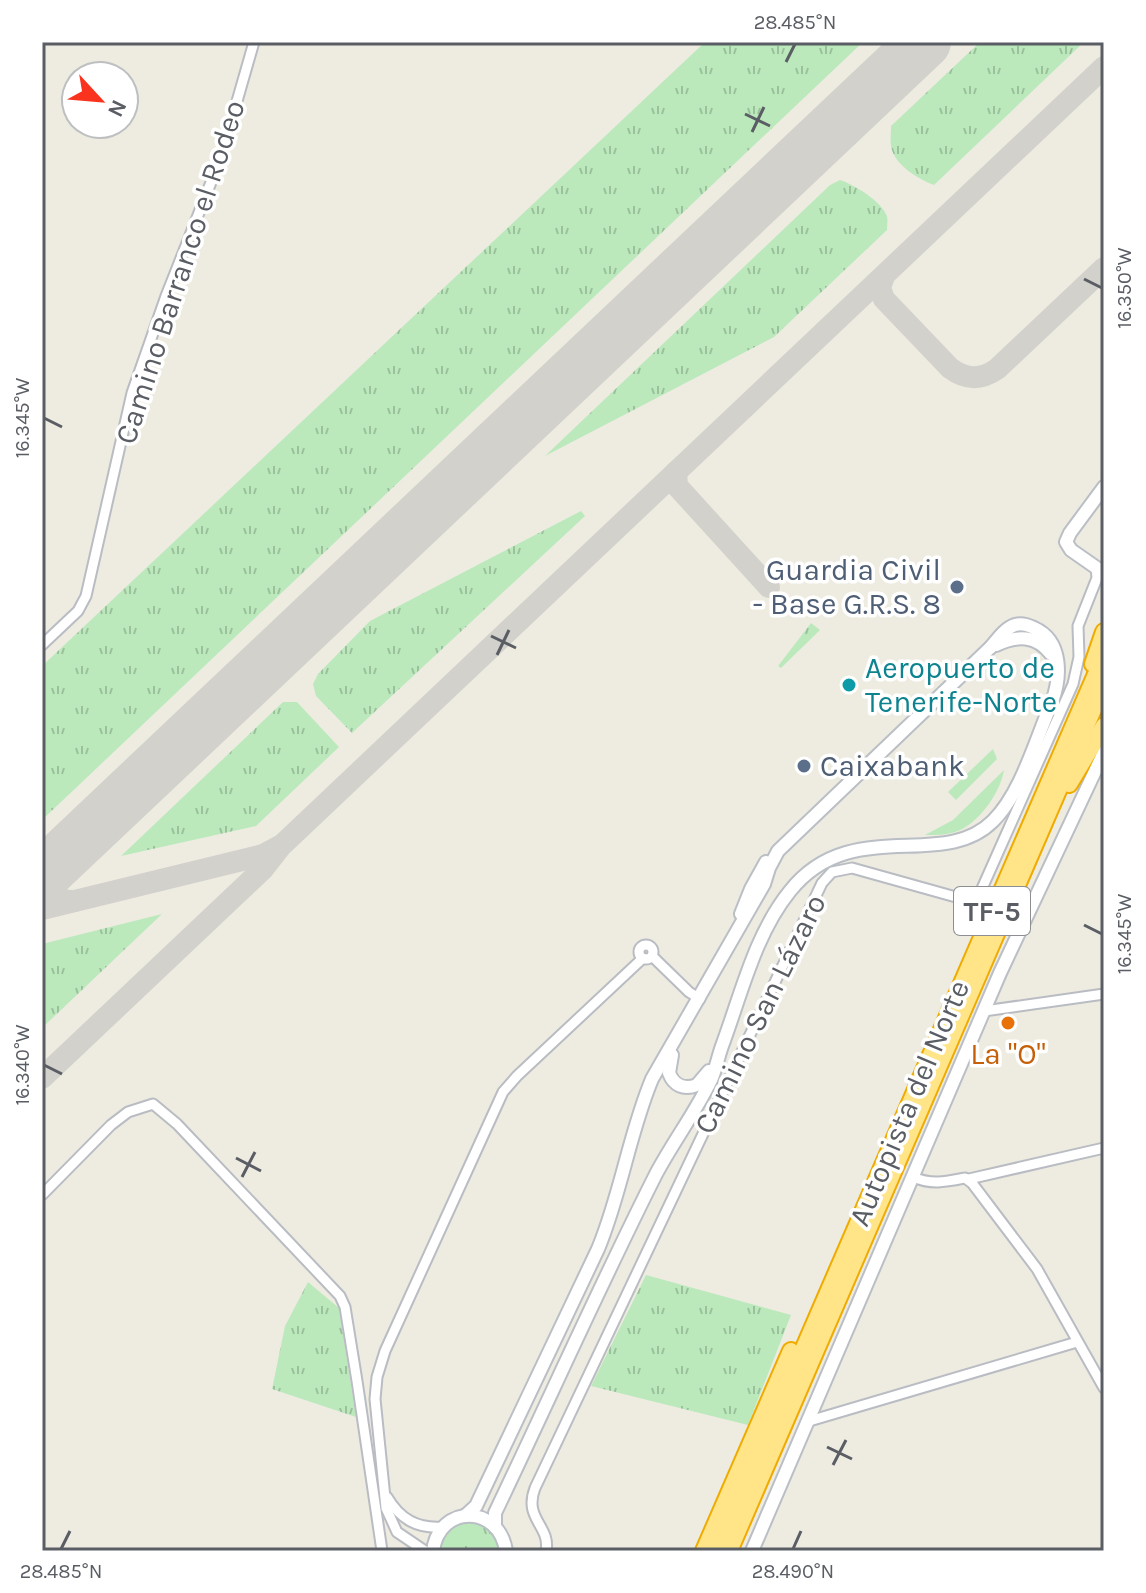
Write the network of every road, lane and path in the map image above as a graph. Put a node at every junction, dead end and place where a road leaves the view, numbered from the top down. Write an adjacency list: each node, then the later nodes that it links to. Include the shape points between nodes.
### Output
1 (254, 42): 7 (street, Camino Barranco el Rodeo, via 221,157 132,393 86,596 78,611)
2 (1104, 487): 3 (main road, via 1066,542)
3 (1100, 570): 5 (street, Camino San Lázaro)
4 (1104, 583): 5 (street)
5 (1093, 591): 38 (street, Camino San Lázaro, via 1078,626 1073,684 980,893 963,899 847,868 832,872 822,883 535,1488 531,1505 547,1537)
6 (1104, 632): 10 (highway)
7 (42, 645)
8 (1104, 656): 10 (highway, Autopista del Norte / TF-5)
9 (1104, 684): 13 (highway, Autopista del Norte / TF-5)
10 (1078, 711): 26 (highway, Autopista del Norte / TF-5)
11 (1104, 726): 13 (highway)
12 (1104, 752): 18 (main road)
13 (1047, 819): 25 (highway, Autopista del Norte / TF-5)
14 (799, 828): 15 (main road, via 778,851); 15 (main road, via 765,863); 20 (main road, via 990,648 1012,638 1031,639 1046,648 1058,666 1052,702 1000,813 976,834 946,842 849,851 817,866 794,886 763,937)
15 (733, 935): 17 (main road)
16 (1104, 994): 18 (street)
17 (700, 999): 19 (main road); 30 (street, via 648,957 503,1092 377,1377 376,1418)
18 (984, 1011): 22 (main road)
19 (684, 1026): 20 (main road, via 668,1065 674,1083 697,1085); 31 (main road, via 647,1092 598,1249 476,1506)
20 (718, 1059): 32 (main road, via 656,1175 495,1513)
21 (1104, 1148): 23 (street)
22 (913, 1177): 23 (street, via 937,1183); 29 (main road)
23 (969, 1179): 27 (street, via 1037,1269)
24 (42, 1195): 35 (street, via 128,1112 153,1104 177,1124 340,1296)
25 (882, 1202): 41 (highway, Autopista del Norte / TF-5); 42 (highway, via 843,1311)
26 (845, 1251): 39 (highway, via 826,1273); 40 (highway, Autopista del Norte / TF-5)
27 (1077, 1342): 28 (street); 29 (street)
28 (1104, 1388)
29 (806, 1422): 43 (main road)
30 (386, 1496): 33 (street, via 404,1518 424,1527); 36 (street, via 397,1532)
31 (465, 1516): 32 (main road); 33 (main road)
32 (495, 1526): 34 (main road)
33 (443, 1527): 37 (main road)
34 (506, 1550)
35 (382, 1551)
36 (425, 1551)
37 (433, 1551)
38 (546, 1551)
39 (704, 1551)
40 (716, 1551)
41 (729, 1551)
42 (740, 1551)
43 (752, 1551)

